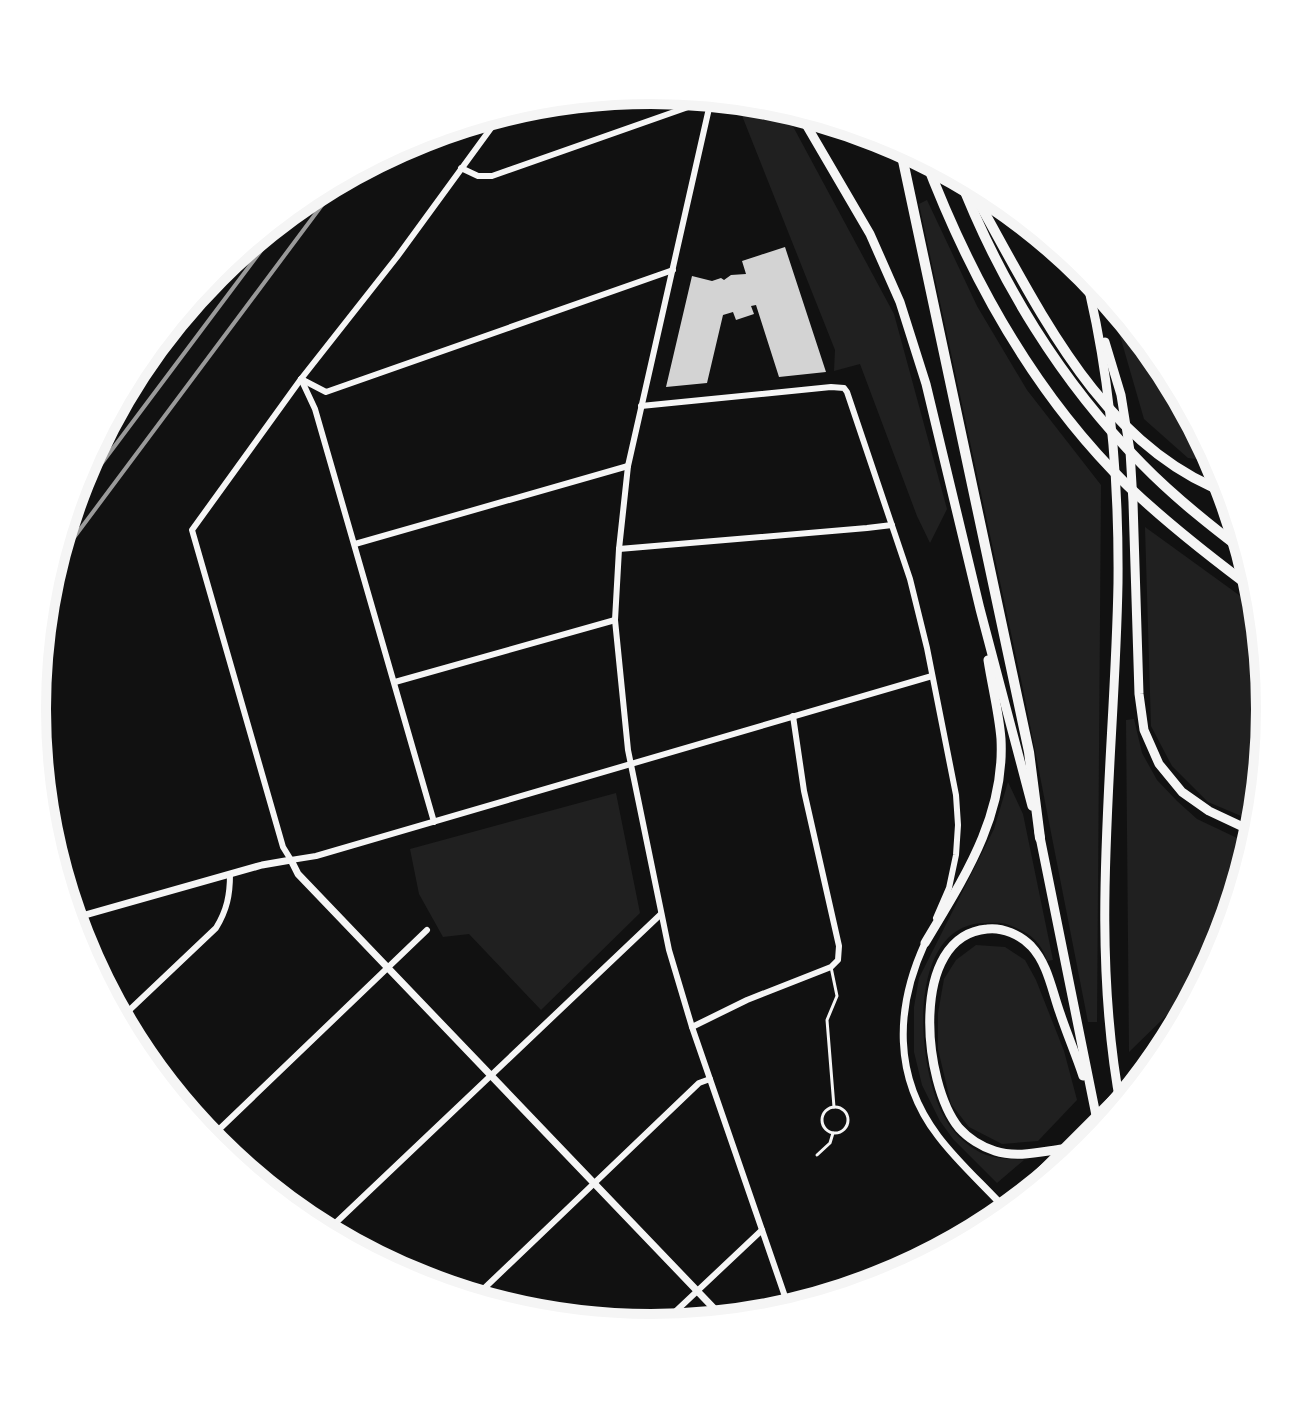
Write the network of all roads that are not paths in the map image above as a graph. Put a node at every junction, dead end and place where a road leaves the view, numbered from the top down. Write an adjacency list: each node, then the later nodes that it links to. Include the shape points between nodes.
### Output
1 (689, 105): 6 (street, via 492,176 472,175)
2 (709, 107): 10 (street)
3 (805, 123): 22 (main road, via 870,234 900,302 926,384)
4 (493, 124): 6 (street)
5 (903, 159): 30 (highway, via 1029,752)
6 (461, 168): 13 (street)
7 (931, 172): 21 (highway, via 984,291 1058,405 1154,510)
8 (965, 192): 18 (highway, via 1014,294 1074,385 1145,467)
9 (976, 199): 16 (highway, via 1041,315 1100,397 1160,454)
10 (673, 270): 13 (street, via 326,392); 14 (street)
11 (1089, 291): 12 (main road)
12 (1093, 306): 29 (main road, via 1121,395 1130,451 1139,706 1147,742 1182,792); 44 (main road, via 1106,379 1118,516 1105,885 1110,1023)
13 (301, 379): 19 (street); 31 (street, via 192,530)
14 (641, 406): 15 (street); 17 (street, via 844,388)
15 (628, 466): 19 (street); 20 (street)
16 (1215, 487)
17 (892, 525): 20 (street); 24 (street)
18 (1233, 542)
19 (355, 544): 25 (street)
20 (619, 549): 23 (street)
21 (1242, 580)
22 (980, 609): 30 (main road); 36 (main road, via 1001,738 997,791 981,843)
23 (615, 620): 25 (street); 27 (street)
24 (932, 676): 26 (street); 36 (street, via 958,825 949,888)
25 (395, 682): 28 (street)
26 (793, 716): 27 (street); 38 (street, via 839,946 838,960)
27 (631, 764): 28 (street); 33 (street)
28 (434, 822): 31 (street)
29 (1245, 827)
30 (1040, 838): 45 (main road)
31 (291, 860): 32 (street); 37 (street, via 298,874)
32 (230, 874): 34 (street); 39 (street, via 226,912 216,928)
33 (661, 914): 40 (street); 41 (street)
34 (82, 916)
35 (427, 930): 37 (street)
36 (925, 943): 54 (street, via 909,982 903,1022 911,1084 936,1134)
37 (388, 967): 41 (street); 48 (street)
38 (831, 967): 40 (street); 46 (lane, via 837,996 827,1020)
39 (127, 1012)
40 (692, 1027): 42 (street)
41 (491, 1075): 53 (street); 55 (street)
42 (710, 1079): 53 (street, via 699,1083); 56 (street)
43 (1128, 1083): 50 (main road)
44 (1119, 1094)
45 (1093, 1102): 47 (main road); 50 (main road, via 1043,965 1031,946 993,928 977,930 952,945 937,972 931,1016 935,1070 949,1112 970,1137 993,1150 1017,1154)
46 (834, 1107): 49 (lane, via 824,1112 822,1122); 49 (lane, via 848,1120 843,1130)
47 (1097, 1119)
48 (217, 1131)
49 (833, 1133): 51 (lane)
50 (1062, 1149): 52 (main road)
51 (817, 1155)
52 (1042, 1171)
53 (594, 1183): 57 (street); 58 (street)
54 (1000, 1203)
55 (334, 1224)
56 (762, 1230): 58 (street); 59 (street)
57 (482, 1290)
58 (697, 1291): 60 (street); 61 (street)
59 (786, 1299)
60 (716, 1311)
61 (673, 1313)

